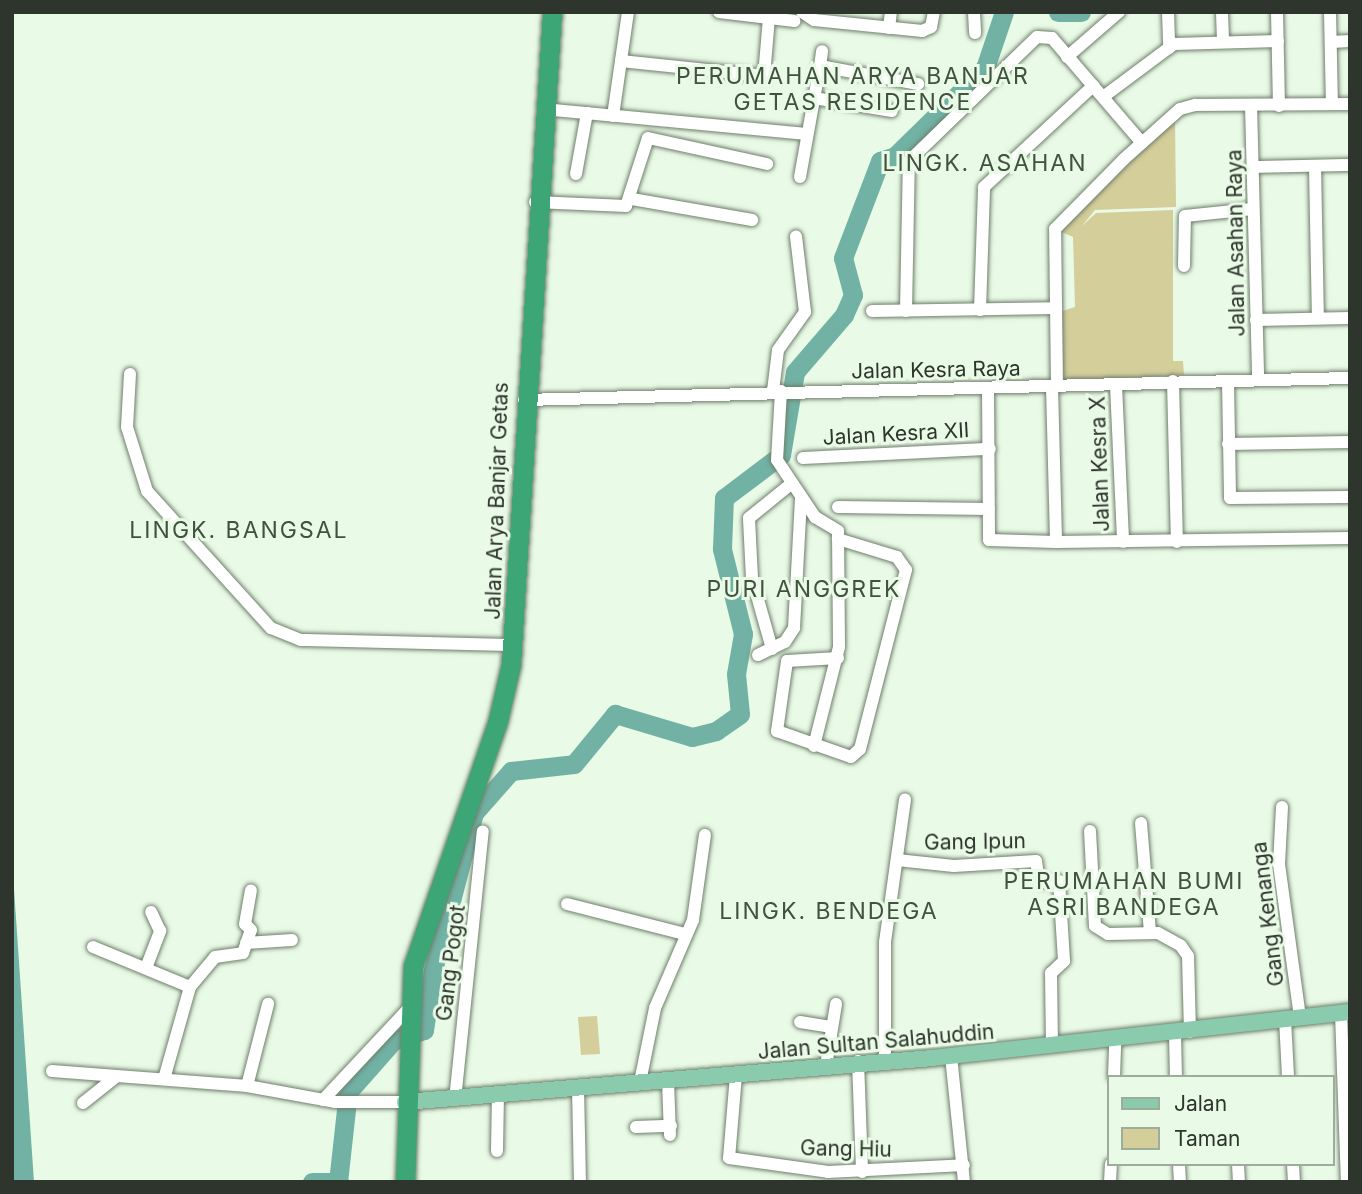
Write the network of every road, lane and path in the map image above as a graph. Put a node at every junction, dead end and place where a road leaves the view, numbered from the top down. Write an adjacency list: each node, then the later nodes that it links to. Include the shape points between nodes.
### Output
1 (552, 12): 34 (highway, Jalan Arya Banjar Getas)
2 (628, 12): 24 (street)
3 (719, 12): 13 (street)
4 (891, 12): 15 (street)
5 (934, 12): 15 (street, via 931,27 922,32)
6 (974, 12): 16 (street)
7 (1119, 12): 23 (street)
8 (1168, 12): 21 (street)
9 (1222, 12): 19 (street)
10 (1277, 12): 17 (street)
11 (1330, 12): 20 (street)
12 (798, 17): 13 (street); 14 (street)
13 (769, 18): 24 (street, via 764,76)
14 (845, 18): 15 (street)
15 (889, 28)
16 (975, 33)
17 (1278, 41): 19 (street); 33 (street)
18 (1350, 41): 20 (street)
19 (1223, 42): 21 (street)
20 (1331, 42): 30 (street)
21 (1169, 48): 28 (street)
22 (822, 51): 25 (street)
23 (1067, 57): 27 (street); 55 (street, via 1051,37 1039,36 911,156)
24 (621, 61): 37 (street)
25 (820, 66): 26 (street); 29 (street)
26 (918, 85)
27 (1093, 86): 28 (street); 53 (street, via 984,187)
28 (1103, 97): 39 (street)
29 (814, 98): 35 (street); 38 (street)
30 (1332, 104): 31 (street); 33 (street)
31 (1350, 104)
32 (1251, 105): 33 (street); 39 (street, via 1180,109); 43 (street, Jalan Asahan Raya)
33 (1279, 106)
34 (543, 109): 36 (street); 47 (highway, Jalan Arya Banjar Getas)
35 (892, 111)
36 (587, 113): 37 (street); 44 (street)
37 (613, 116): 38 (street)
38 (807, 134): 45 (street)
39 (1142, 143): 52 (street, via 1057,224)
40 (767, 164): 46 (street, via 648,138)
41 (1350, 165): 42 (street)
42 (1315, 166): 43 (street); 56 (street)
43 (1254, 167): 48 (street, Jalan Asahan Raya)
44 (576, 174)
45 (800, 177)
46 (632, 199): 47 (street, via 607,209); 49 (street)
47 (535, 202): 68 (highway, Jalan Arya Banjar Getas)
48 (1253, 209): 51 (street, via 1185,216); 58 (street, Jalan Asahan Raya)
49 (752, 220)
50 (796, 237): 67 (street, via 805,312 778,350)
51 (1184, 266)
52 (1055, 308): 53 (street); 65 (street)
53 (980, 310): 55 (street)
54 (872, 311): 55 (street)
55 (906, 311)
56 (1318, 318): 57 (street); 58 (street)
57 (1350, 318)
58 (1256, 320): 62 (street, Jalan Asahan Raya)
59 (130, 374): 83 (street, via 127,428 147,491 271,628 301,640)
60 (1350, 377): 62 (street, Jalan Kesra Raya)
61 (1228, 380): 62 (street, Jalan Kesra Raya); 63 (street, Jalan Kesra Raya); 70 (street)
62 (1258, 380)
63 (1173, 381): 64 (street, Jalan Kesra Raya); 82 (street)
64 (1116, 385): 65 (street, Jalan Kesra Raya); 81 (street, Jalan Kesra X)
65 (1055, 387): 66 (street, Jalan Kesra Raya); 78 (street)
66 (988, 389): 67 (street, Jalan Kesra Raya); 71 (street)
67 (781, 391): 68 (street, Jalan Kesra Raya); 73 (street, via 777,458)
68 (524, 400): 83 (highway, Jalan Arya Banjar Getas, via 523,535)
69 (1350, 442): 70 (street)
70 (1228, 444): 75 (street, via 1228,491 1233,499)
71 (990, 449): 72 (street, Jalan Kesra XII); 77 (street)
72 (803, 458)
73 (792, 483): 74 (street); 84 (street, via 749,518 752,578)
74 (802, 497): 80 (street, via 817,519 837,527); 84 (street, via 794,628)
75 (1350, 497)
76 (838, 507): 77 (street)
77 (989, 509): 78 (street, via 991,544)
78 (1056, 537): 81 (street)
79 (1350, 538): 82 (street)
80 (838, 539): 86 (street); 87 (street, via 897,557 906,568 855,756)
81 (1123, 542): 82 (street)
82 (1177, 542)
83 (513, 645): 110 (highway, Jalan Arya Banjar Getas, via 498,720 413,966)
84 (772, 649): 85 (street)
85 (758, 655)
86 (838, 657): 87 (street); 87 (street, via 797,655 784,668 777,732)
87 (814, 746)
88 (905, 799): 94 (street)
89 (1282, 807): 108 (street, Gang Kenanga, via 1279,864)
90 (1141, 822): 98 (street)
91 (483, 831): 132 (street, Gang Pogot)
92 (1090, 831): 98 (street, via 1095,926 1108,934)
93 (705, 835): 99 (street, via 693,920)
94 (897, 860): 114 (street, Gang Ipun, via 954,866 1036,861 1038,881 1059,881 1065,961 1051,973); 116 (street, via 885,942)
95 (251, 891): 101 (street)
96 (567, 904): 99 (street)
97 (151, 912): 103 (street, via 160,931)
98 (1150, 932): 112 (street, via 1176,941 1188,956)
99 (685, 934): 127 (street, via 655,1008)
100 (292, 940): 101 (street)
101 (246, 943): 104 (street, via 238,956 215,957)
102 (93, 947): 103 (street)
103 (146, 968): 104 (street)
104 (190, 987): 125 (street)
105 (836, 1003): 111 (street)
106 (268, 1004): 128 (street)
107 (1345, 1012): 108 (main road, Jalan Sultan Salahuddin); 142 (street)
108 (1293, 1019): 112 (main road, Jalan Sultan Salahuddin); 123 (street, Gang Kenanga)
109 (800, 1022): 111 (street)
110 (409, 1026): 131 (street); 133 (highway, Jalan Arya Banjar Getas)
111 (831, 1027): 118 (street)
112 (1182, 1033): 113 (main road, Jalan Sultan Salahuddin); 122 (street)
113 (1115, 1040): 114 (main road, Jalan Sultan Salahuddin); 121 (street)
114 (1052, 1046): 115 (main road, Jalan Sultan Salahuddin)
115 (951, 1056): 116 (main road, Jalan Sultan Salahuddin); 137 (street)
116 (885, 1060): 117 (main road, Jalan Sultan Salahuddin)
117 (858, 1061): 118 (main road, Jalan Sultan Salahuddin); 138 (street)
118 (826, 1066): 120 (main road, Jalan Sultan Salahuddin)
119 (52, 1072): 124 (street)
120 (736, 1075): 126 (main road, Jalan Sultan Salahuddin); 138 (street, Gang Hiu, via 729,1157)
121 (1114, 1075)
122 (1176, 1075)
123 (1288, 1075)
124 (118, 1076): 125 (street); 134 (street)
125 (164, 1079): 128 (street)
126 (668, 1081): 127 (main road, Jalan Sultan Salahuddin); 135 (street, via 671,1130)
127 (640, 1082): 129 (main road, Jalan Sultan Salahuddin)
128 (247, 1086): 131 (street)
129 (578, 1088): 130 (main road, Jalan Sultan Salahuddin); 140 (street)
130 (498, 1095): 132 (main road, Jalan Sultan Salahuddin); 136 (street)
131 (323, 1100): 133 (street)
132 (455, 1100): 133 (main road, Jalan Sultan Salahuddin)
133 (405, 1102): 139 (highway, Jalan Arya Banjar Getas)
134 (83, 1103)
135 (636, 1127)
136 (497, 1151)
137 (964, 1165): 138 (street, Gang Hiu); 141 (street)
138 (862, 1172)
139 (405, 1182)
140 (580, 1182)
141 (964, 1182)
142 (1347, 1182)

